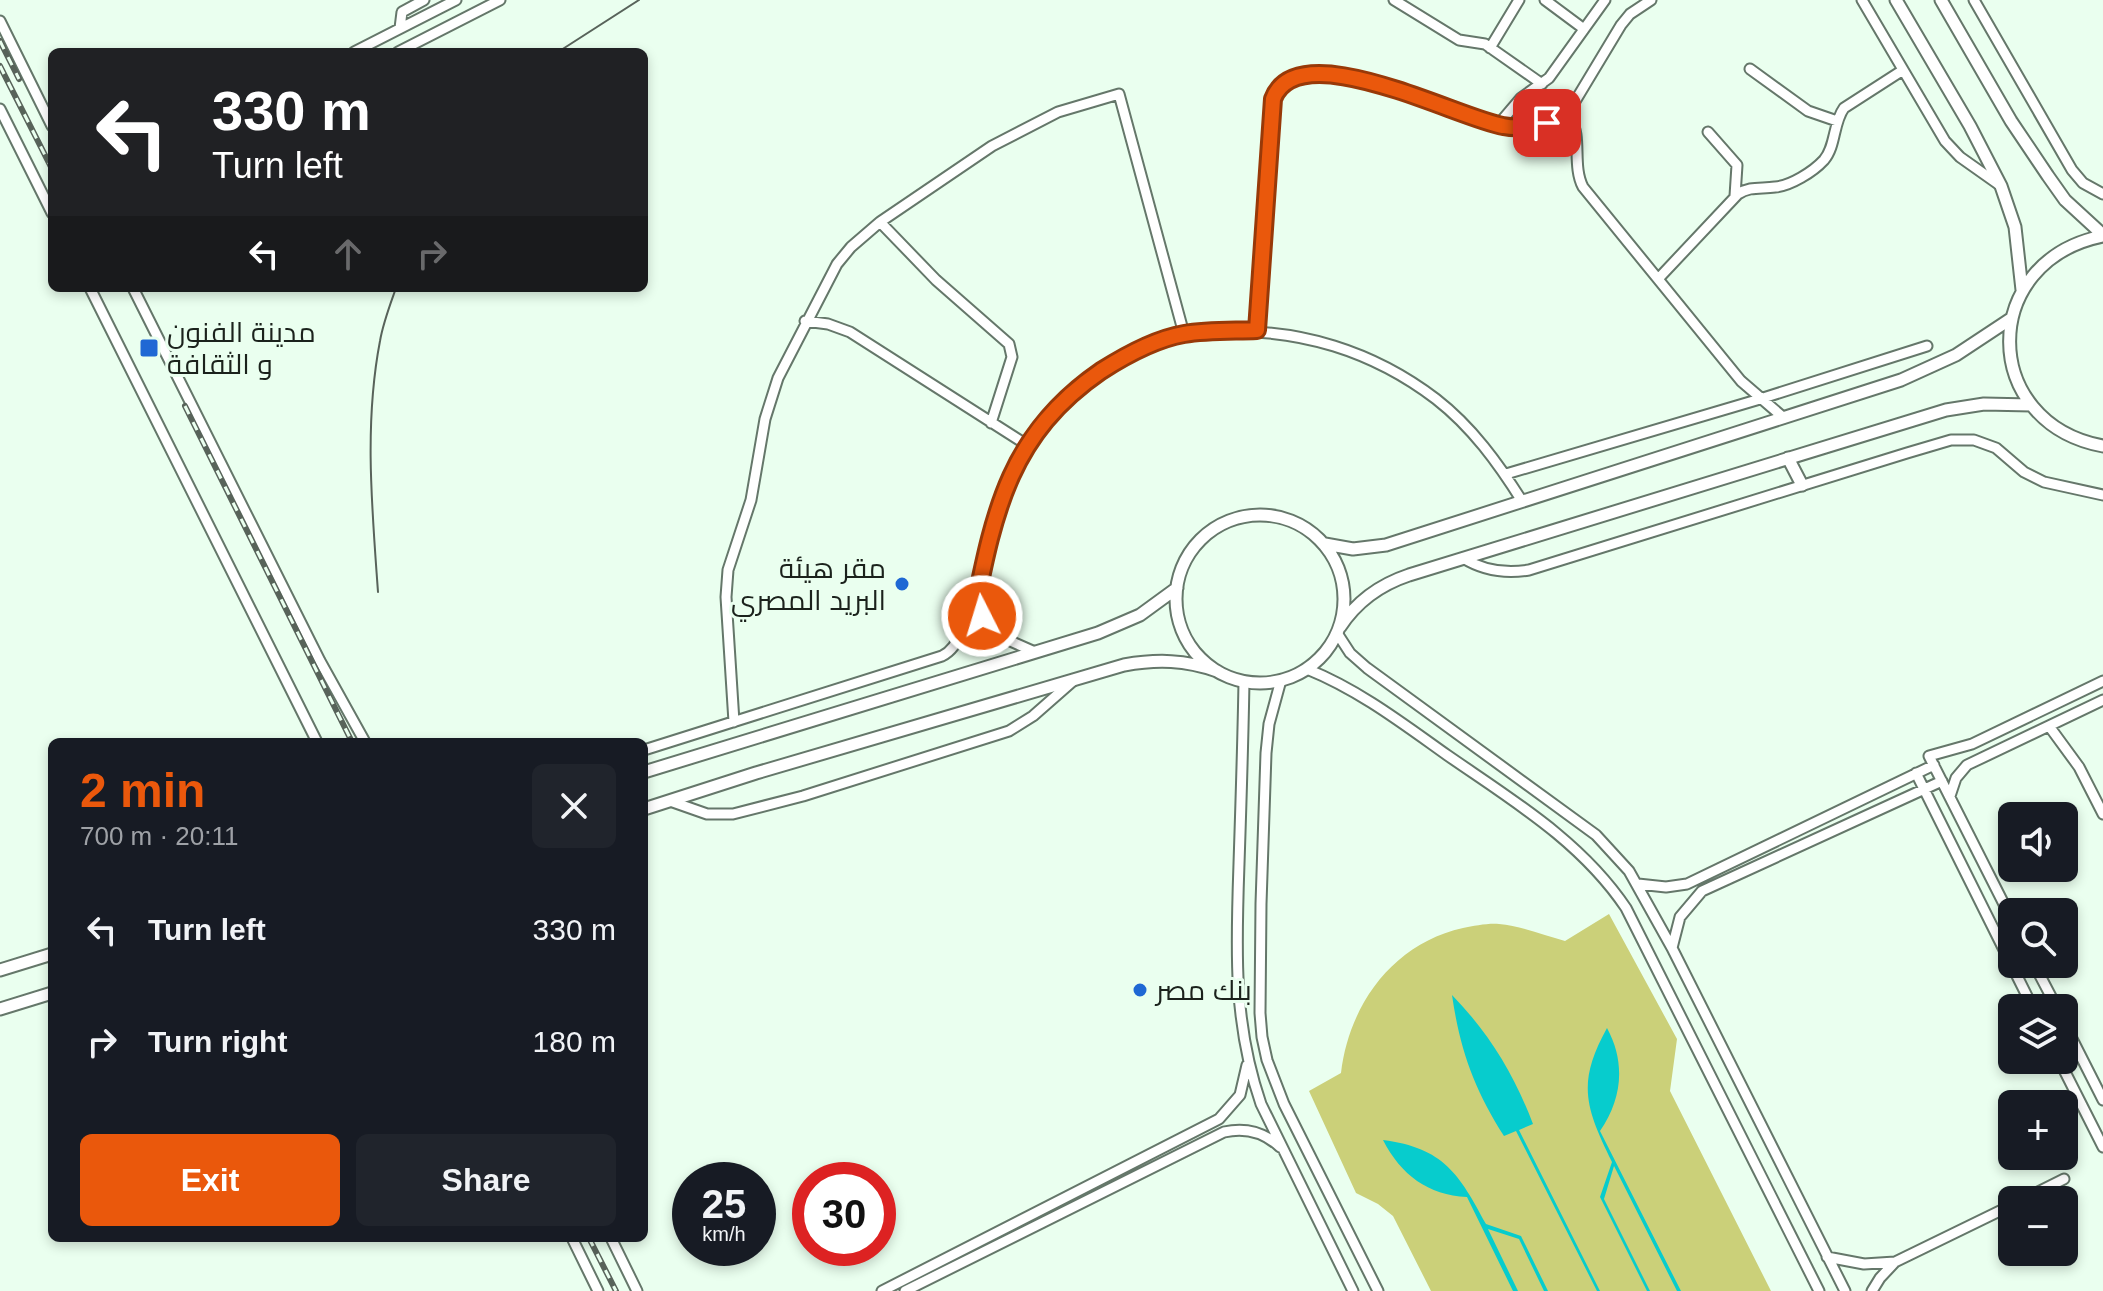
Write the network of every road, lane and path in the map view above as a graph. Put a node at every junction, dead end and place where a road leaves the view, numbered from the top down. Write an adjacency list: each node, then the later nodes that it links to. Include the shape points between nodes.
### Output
1 (424, 0): 14 (street, via 401,13)
2 (456, 0): 14 (street)
3 (500, 0): 17 (street)
4 (1394, 0): 18 (street, via 1459,40)
5 (1519, 0): 18 (street)
6 (1545, 0): 15 (street)
7 (1605, 0): 15 (street)
8 (1651, 0): 24 (street, via 1621,25)
9 (1862, 0): 20 (street)
10 (1896, 0): 28 (main road)
11 (1941, 0): 33 (main road, via 2048,176)
12 (1974, 0): 29 (street, via 2072,170)
13 (0, 21): 23 (street)
14 (400, 28): 16 (street)
15 (1584, 29): 21 (street)
16 (362, 48)
17 (406, 48)
18 (1490, 48): 21 (street)
19 (1750, 69): 25 (street, via 1811,113)
20 (1903, 70): 25 (street, via 1848,104); 28 (street, via 1949,147)
21 (1542, 84): 26 (street, via 1521,98)
22 (0, 109): 31 (street)
23 (48, 118)
24 (1565, 118): 26 (street, via 1524,128); 34 (street, via 1575,126 1583,187)
25 (1837, 121): 30 (street, via 1822,162 1788,184 1749,188)
26 (1498, 125): 40 (street, via 1374,83 1309,74 1287,80 1273,99)
27 (1708, 132): 30 (street, via 1737,165)
28 (2001, 186): 35 (main road, via 2015,227)
29 (2103, 194)
30 (1735, 196): 34 (street)
31 (48, 205)
32 (880, 222): 39 (street, via 843,255); 41 (street, via 1013,133 1058,112 1119,94); 46 (street, via 1009,344 1012,357)
33 (2103, 235): 35 (main road, via 2066,247)
34 (1658, 279): 43 (street)
35 (2022, 290): 38 (main road)
36 (92, 292): 69 (street)
37 (135, 292): 70 (street)
38 (2012, 318): 44 (main road, via 2012,364); 45 (main road, via 1929,369)
39 (805, 321): 46 (street, via 850,332); 67 (street, via 771,398 751,500 726,579)
40 (1257, 330): 41 (street); 50 (street, via 1353,351 1411,381 1463,422)
41 (1184, 334): 47 (street, via 1145,347 1094,377)
42 (1927, 346): 43 (street)
43 (1760, 399): 45 (street); 50 (street)
44 (2031, 405): 48 (main road, via 2054,428); 49 (main road, via 1965,405)
45 (1784, 418): 53 (main road)
46 (991, 423): 47 (street)
47 (1027, 445): 57 (street, via 993,518)
48 (2103, 446)
49 (1788, 458): 51 (main road); 55 (main road)
50 (1506, 474): 53 (street)
51 (1802, 485): 52 (street, via 1966,439 1996,448 2044,482); 55 (street, via 1529,570 1496,571)
52 (2103, 495)
53 (1522, 501): 54 (main road, via 1386,545 1353,549)
54 (1325, 544): 56 (main road, via 1284,517 1236,517 1196,544 1183,564); 58 (main road, via 1343,584)
55 (1463, 558): 58 (main road, via 1377,589)
56 (1177, 588): 59 (main road, via 1120,625); 61 (main road, via 1177,612 1185,635)
57 (973, 616): 59 (street, via 986,617 1008,640); 67 (street, via 956,646 942,656)
58 (1338, 630): 60 (main road); 81 (street, via 1350,653 1367,668 1596,835)
59 (1035, 652): 73 (main road)
60 (1307, 669): 63 (main road); 112 (street, via 1354,690 1545,823 1611,885)
61 (1217, 671): 62 (main road, via 1194,663 1149,660); 64 (main road)
62 (1077, 678): 78 (main road); 78 (street, via 1009,731 817,792 733,814 707,814)
63 (1281, 680): 64 (main road); 111 (street, via 1266,753 1262,1037 1284,1104)
64 (1244, 681): 90 (street, via 1236,951)
65 (2103, 681): 72 (street)
66 (2103, 700): 68 (street)
67 (734, 722): 71 (street)
68 (2049, 726): 77 (street, via 1967,765); 80 (street, via 2079,767)
69 (315, 738)
70 (363, 738)
71 (648, 749)
72 (1932, 760): 74 (street); 75 (street)
73 (648, 771)
74 (1916, 773): 76 (street); 81 (street, via 1687,884)
75 (1942, 781): 76 (street); 77 (street)
76 (1924, 790): 83 (street, via 1702,891 1680,917); 87 (street)
77 (1950, 796): 82 (street)
78 (670, 801): 79 (main road)
79 (648, 808)
80 (2103, 814)
81 (1638, 884): 83 (street)
82 (2001, 898)
83 (1672, 948): 104 (street)
84 (48, 955): 85 (main road)
85 (0, 970)
86 (48, 994): 88 (main road)
87 (2026, 994)
88 (0, 1009)
89 (2078, 1051): 92 (street)
90 (1246, 1054): 94 (street, via 1261,1104); 98 (street, via 1240,1095 1219,1119)
91 (2066, 1074): 93 (street)
92 (2103, 1100)
93 (2103, 1147)
94 (1285, 1152): 102 (street, via 1258,1132 1224,1132); 110 (street)
95 (2064, 1179): 96 (street)
96 (2050, 1186)
97 (1998, 1212): 105 (street)
98 (994, 1233): 101 (street); 102 (street)
99 (574, 1242): 106 (street)
100 (613, 1242): 107 (street)
101 (973, 1244): 103 (street); 108 (street)
102 (999, 1244): 103 (street)
103 (978, 1255): 109 (street)
104 (1827, 1257): 105 (street, via 1864,1264); 113 (street)
105 (1895, 1262): 114 (street)
106 (598, 1291)
107 (637, 1291)
108 (882, 1291)
109 (905, 1291)
110 (1353, 1291)
111 (1378, 1291)
112 (1819, 1291)
113 (1845, 1291)
114 (1872, 1291)

